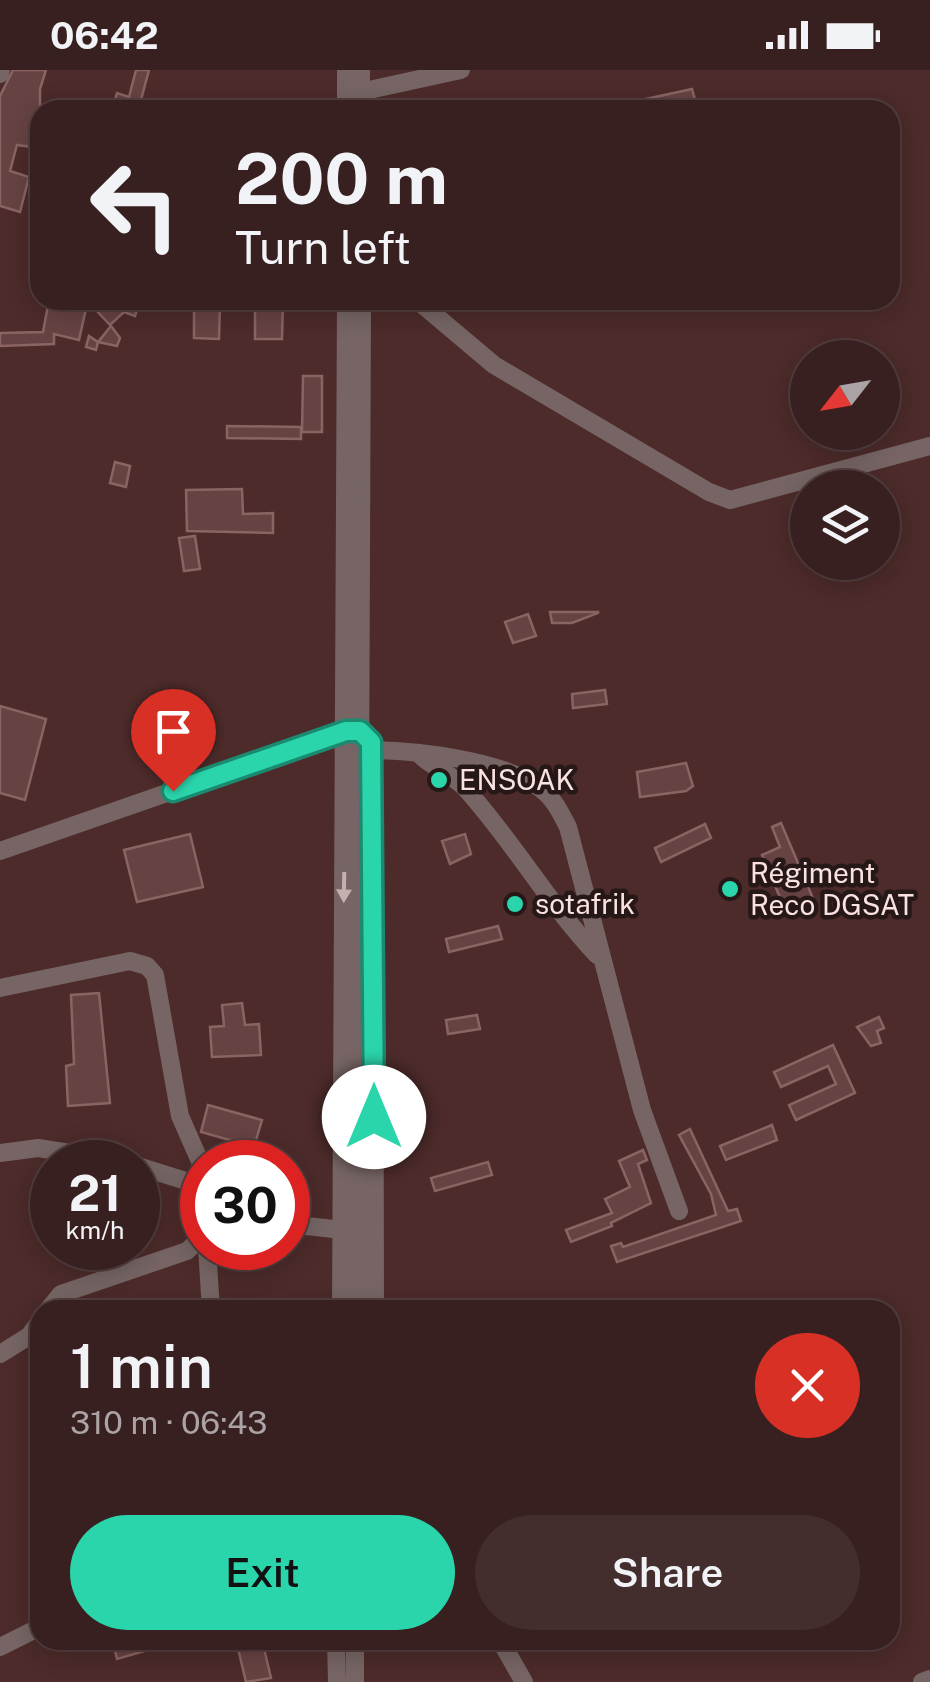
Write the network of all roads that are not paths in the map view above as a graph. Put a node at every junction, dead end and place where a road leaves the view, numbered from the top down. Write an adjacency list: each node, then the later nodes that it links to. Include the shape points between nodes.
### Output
1 (346, 70): 4 (street)
2 (361, 70): 5 (street)
3 (460, 70): 6 (street)
4 (353, 100)
5 (354, 100)
6 (360, 100)
7 (346, 310): 11 (street)
8 (362, 310): 11 (street)
9 (429, 310): 10 (street, via 494,365 730,500)
10 (930, 446)
11 (353, 731): 12 (street); 14 (street); 22 (street)
12 (373, 750): 13 (street); 29 (street)
13 (416, 751): 15 (street, via 461,784); 15 (street, via 500,772 548,794 568,828)
14 (0, 852)
15 (600, 958): 20 (street)
16 (0, 988): 17 (street, via 130,961 147,966 164,1010 180,1116)
17 (191, 1140)
18 (30, 1149): 19 (street)
19 (0, 1153)
20 (678, 1211)
21 (310, 1226): 22 (street)
22 (350, 1230): 27 (street); 28 (street)
23 (180, 1254): 25 (street)
24 (208, 1270): 26 (street)
25 (56, 1300)
26 (210, 1300)
27 (342, 1300)
28 (357, 1300)
29 (376, 1300)
30 (30, 1336): 31 (street)
31 (0, 1354)
32 (30, 1632): 33 (street)
33 (0, 1647)
34 (336, 1650): 38 (street)
35 (355, 1650): 39 (street)
36 (506, 1650): 40 (street)
37 (930, 1680): 41 (street)
38 (336, 1682)
39 (355, 1682)
40 (524, 1682)
41 (922, 1682)

